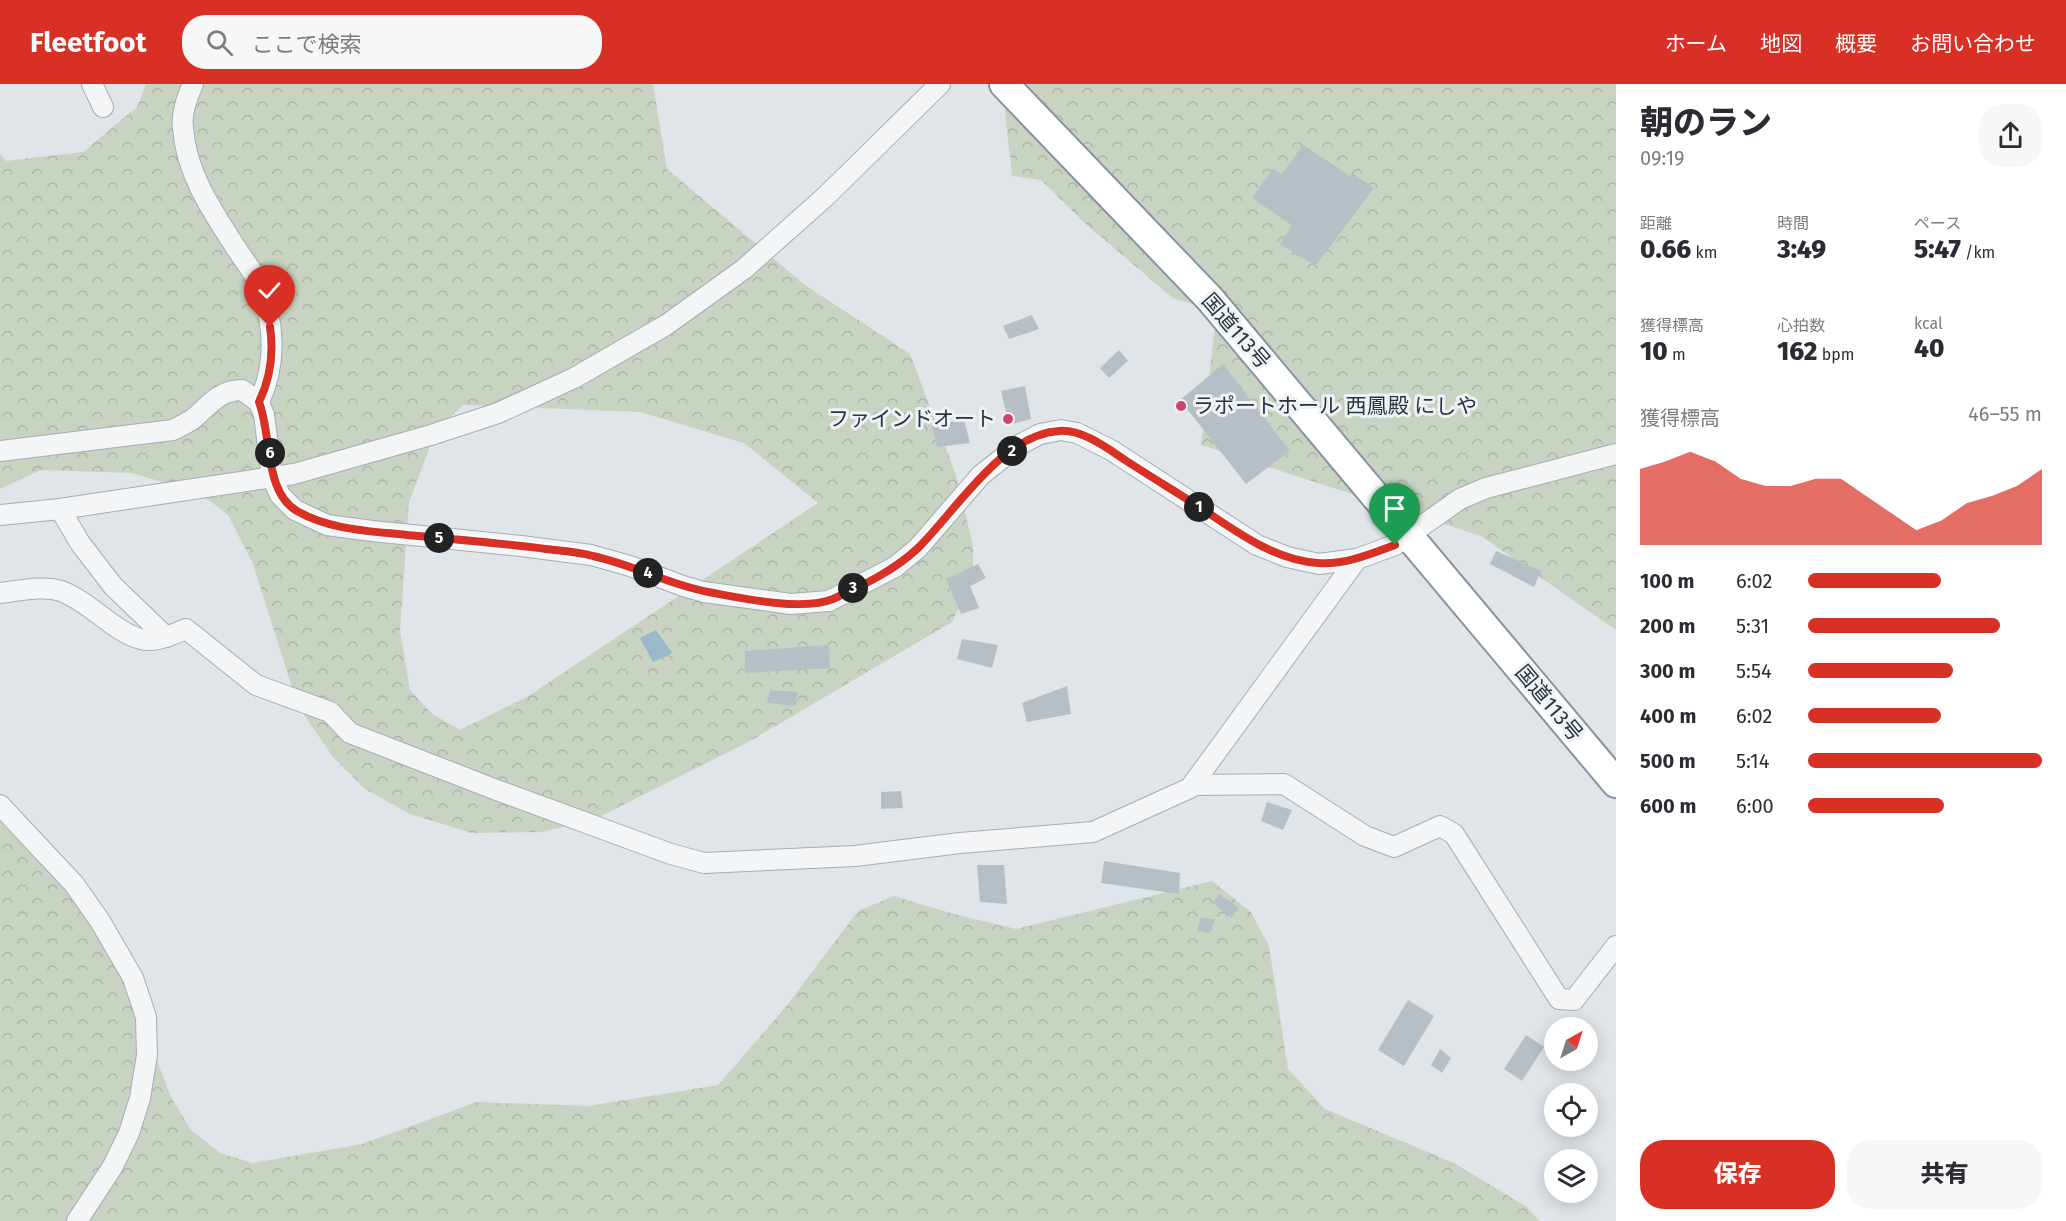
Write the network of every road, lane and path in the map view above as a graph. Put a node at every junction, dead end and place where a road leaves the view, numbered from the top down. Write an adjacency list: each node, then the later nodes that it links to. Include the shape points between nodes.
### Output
1 (92, 84): 5 (street)
2 (193, 84): 6 (street, via 182,126 195,177 204,200 257,282 270,327 272,360)
3 (940, 84): 9 (street, via 825,197 744,268 666,325 574,378 498,413 369,453)
4 (1004, 84): 12 (highway, 国道113号, via 1210,299)
5 (103, 107)
6 (259, 402): 7 (street, via 248,392 233,390 214,399 192,420 173,430); 9 (street)
7 (0, 451)
8 (1616, 454): 12 (street, via 1485,488 1460,499)
9 (272, 477): 10 (street); 13 (street, via 280,495 295,510 327,525 591,555 704,592 791,604 829,601 895,567 918,548 981,476 1020,445 1040,434 1060,430 1077,433 1111,450 1257,545 1319,564)
10 (60, 509): 11 (street); 15 (street, via 113,586)
11 (0, 514)
12 (1410, 536): 13 (street); 16 (highway, 国道113号)
13 (1357, 559): 17 (street)
14 (0, 592): 15 (street, via 60,591 143,640)
15 (166, 637): 17 (street, via 186,628 256,685 330,712 350,733 704,863 855,856 1093,832)
16 (1616, 783)
17 (1193, 785): 19 (street, via 1284,784 1365,836 1394,847 1440,826 1454,834 1559,999 1574,1000)
18 (0, 805): 20 (street, via 74,884 100,921 133,978 146,1017 147,1055 129,1133 113,1166)
19 (1616, 946)
20 (77, 1221)

